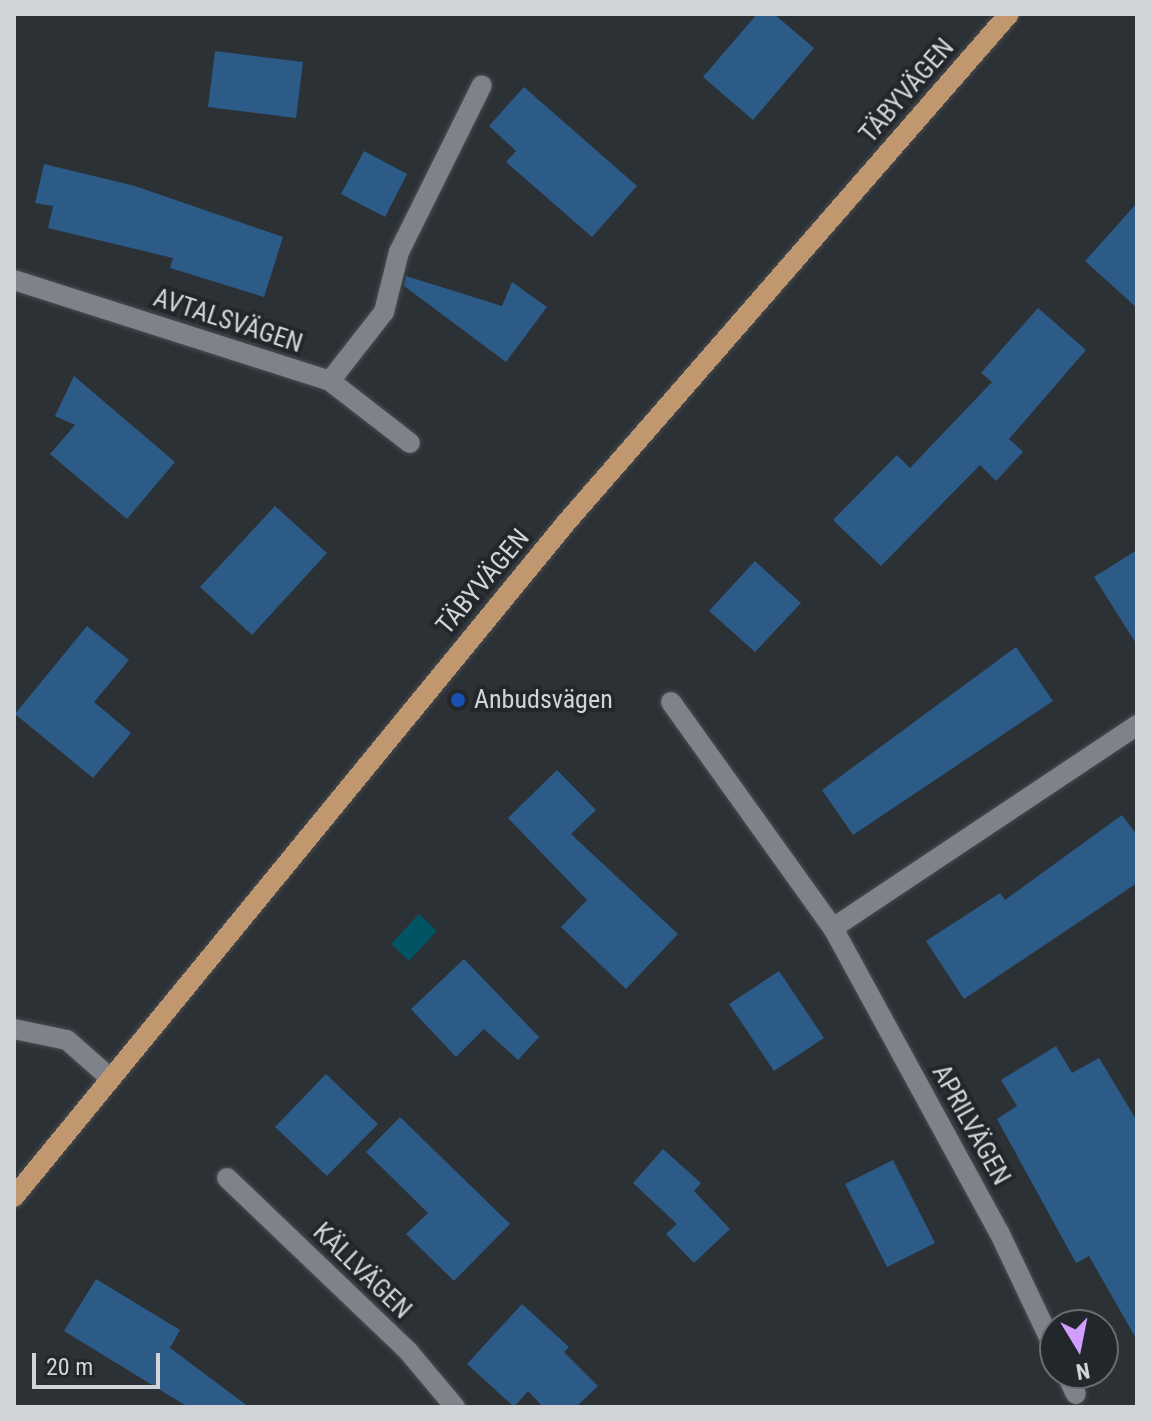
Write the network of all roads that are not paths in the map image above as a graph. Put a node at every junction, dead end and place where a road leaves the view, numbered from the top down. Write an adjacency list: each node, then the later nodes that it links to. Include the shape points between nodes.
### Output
1 (1009, 14): 10 (main road, TÄBYVÄGEN, via 565,524)
2 (482, 85): 4 (street, via 399,252 384,312)
3 (14, 280): 4 (street, AVTALSVÄGEN)
4 (330, 381): 5 (street, AVTALSVÄGEN)
5 (410, 443)
6 (671, 702): 8 (street, APRILVÄGEN)
7 (1137, 725): 8 (street)
8 (833, 928): 13 (street, APRILVÄGEN, via 999,1232)
9 (14, 1029): 10 (street, via 67,1040)
10 (109, 1077): 12 (main road, TÄBYVÄGEN)
11 (227, 1178): 16 (street, KÄLLVÄGEN, via 408,1351)
12 (14, 1197)
13 (1039, 1316)
14 (1074, 1389): 15 (street)
15 (1076, 1394)
16 (455, 1407)

